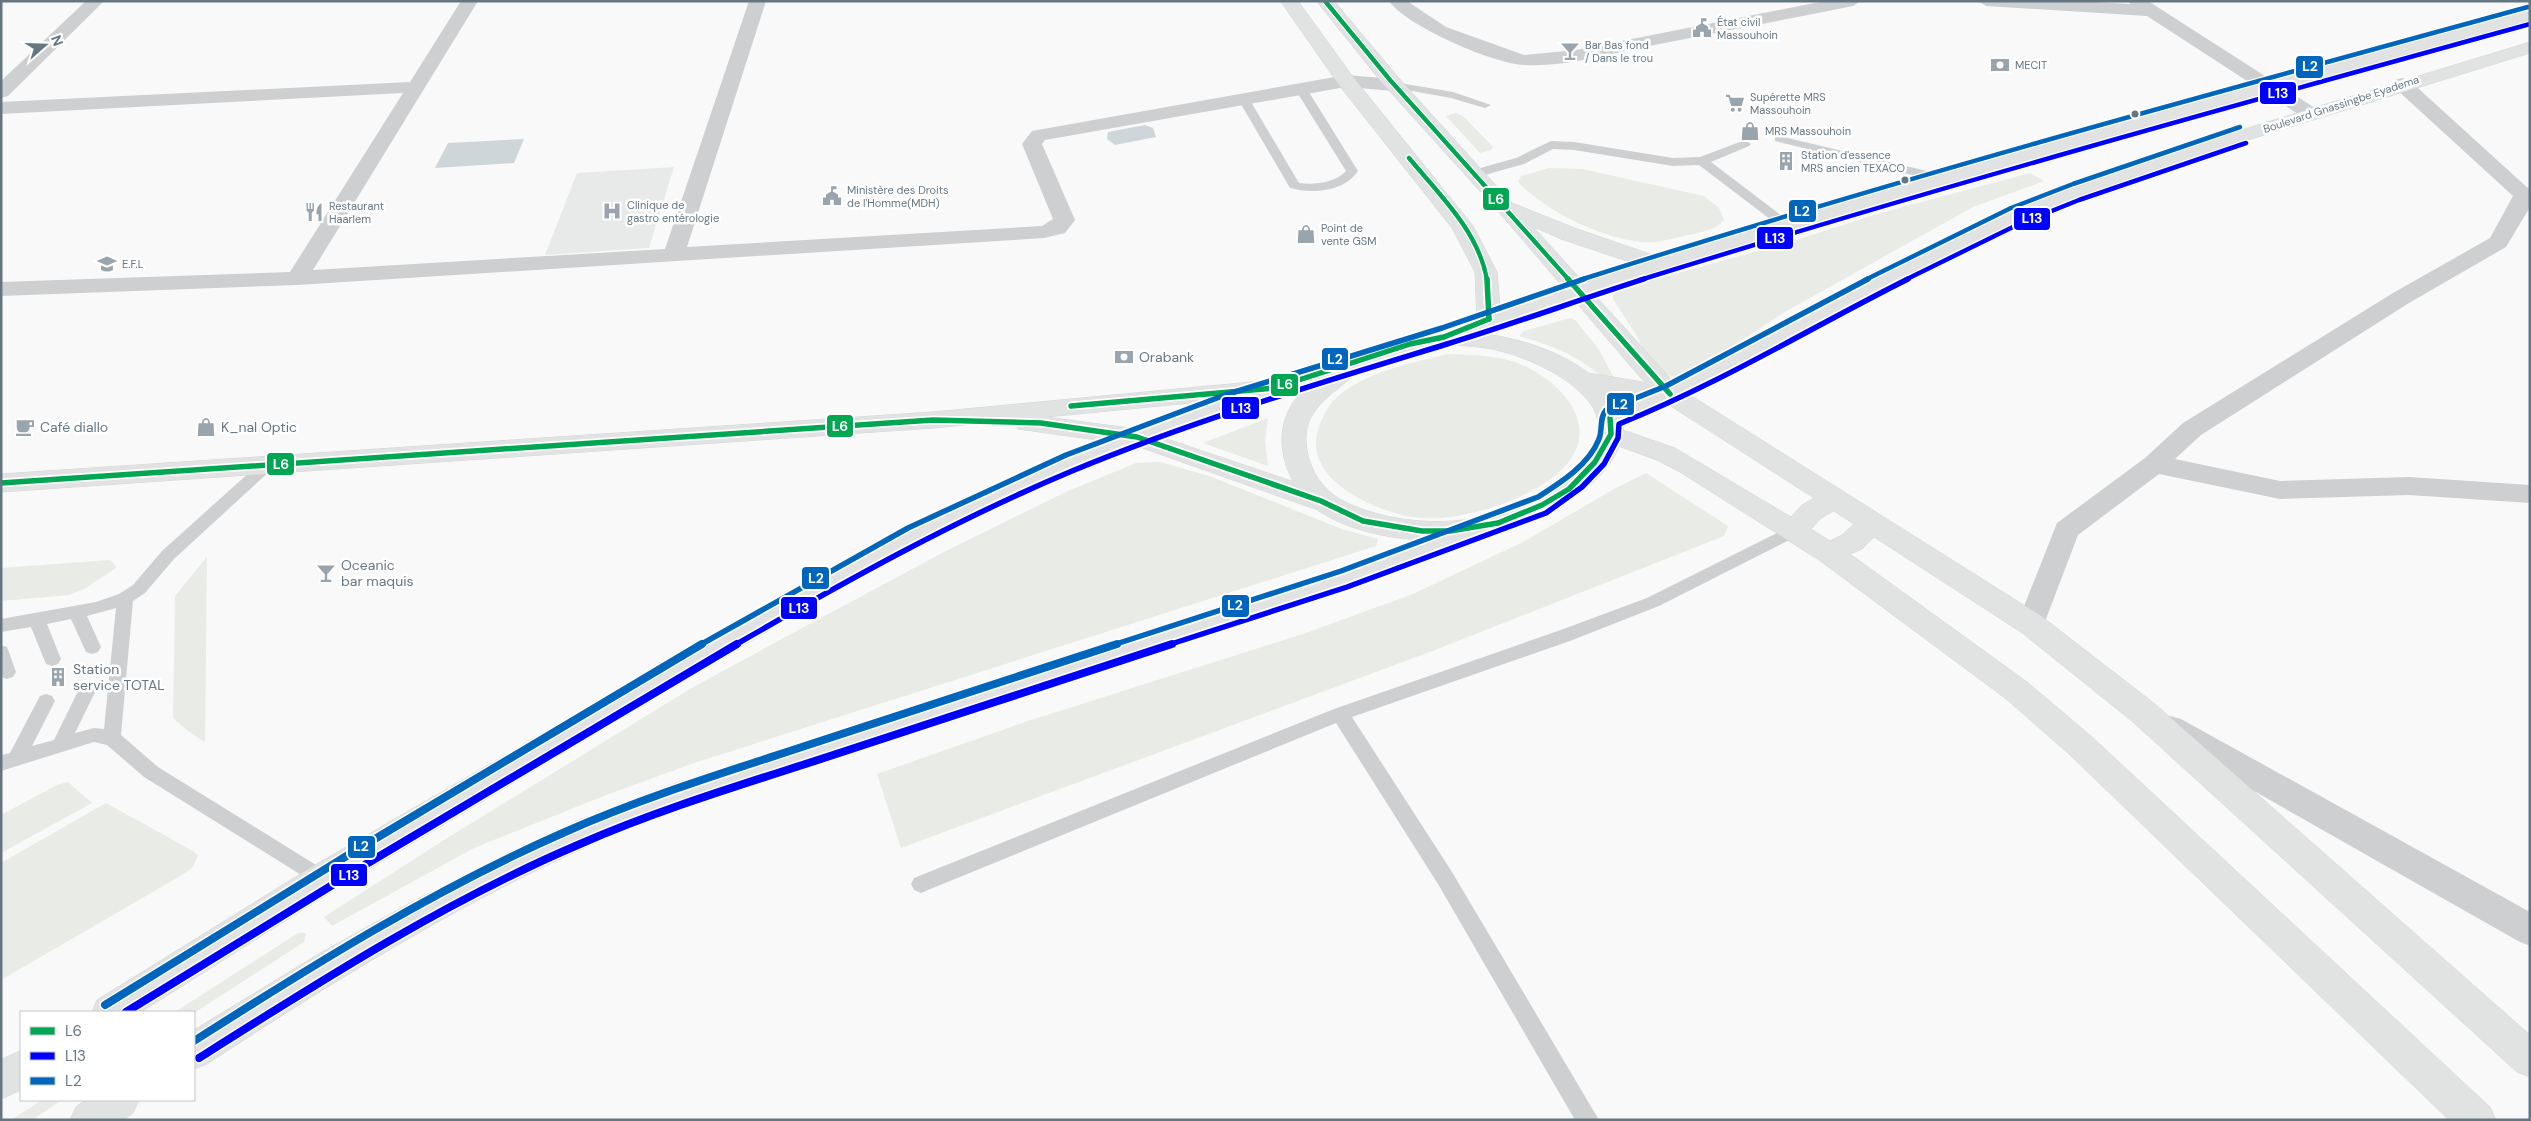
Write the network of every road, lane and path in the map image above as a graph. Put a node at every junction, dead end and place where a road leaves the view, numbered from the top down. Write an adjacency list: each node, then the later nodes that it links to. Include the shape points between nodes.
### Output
1 (96, 1): 19 (street)
2 (470, 1): 16 (street)
3 (758, 1): 32 (street)
4 (1289, 1): 13 (main road)
5 (1325, 1): 15 (main road)
6 (1397, 1): 7 (street, via 1440,31 1524,60 1576,55)
7 (1853, 1)
8 (1986, 1): 10 (street)
9 (2136, 1): 10 (street)
10 (2152, 11): 17 (street)
11 (2530, 15): 17 (main road)
12 (2530, 47): 14 (main road, Boulevard Gnassingbe Eyadema)
13 (1346, 81): 15 (street); 18 (street); 37 (main road, via 1462,226 1486,272)
14 (2402, 84): 23 (main road, Boulevard Gnassingbe Eyadema); 29 (street)
15 (1394, 85): 21 (lane, via 1453,94); 27 (main road)
16 (416, 87): 22 (street); 34 (street)
17 (2266, 88): 23 (street); 28 (main road)
18 (1301, 89): 20 (street); 20 (lane, via 1352,171 1346,180 1308,189 1294,185)
19 (1, 92)
20 (1244, 99): 32 (street, via 1039,135 1032,144 1064,220 1051,230)
21 (1485, 105)
22 (1, 108)
23 (2311, 114): 42 (main road, Boulevard Gnassingbe Eyadema, via 2199,149 2015,216 1828,309)
24 (1779, 139): 28 (lane)
25 (1746, 144): 26 (lane)
26 (1702, 161): 27 (lane, via 1673,162 1551,145 1520,161); 31 (lane)
27 (1474, 174): 30 (main road)
28 (1944, 179): 31 (main road)
29 (2527, 198): 46 (street, via 2498,242 2192,429)
30 (1505, 207): 33 (main road, via 1569,234); 36 (main road)
31 (1787, 226): 33 (main road)
32 (674, 253): 34 (street)
33 (1659, 264): 36 (main road)
34 (297, 278): 35 (street)
35 (1, 289)
36 (1577, 290): 37 (main road); 42 (main road)
37 (1490, 319): 38 (main road)
38 (1444, 337): 39 (main road, via 1410,344); 40 (main road, via 1515,347 1550,359)
39 (1354, 364): 41 (main road); 51 (main road, via 1308,400 1295,422 1292,444 1296,464)
40 (1582, 380): 42 (main road); 44 (main road, via 1601,401)
41 (1274, 388): 43 (main road); 45 (main road)
42 (1670, 394): 44 (main road, Boulevard Gnassingbe Eyadema); 50 (main road)
43 (933, 420): 45 (main road, via 1041,423); 47 (main road)
44 (1611, 426): 52 (main road, via 1595,462 1570,489 1542,505); 54 (main road, via 1689,466)
45 (1137, 437): 51 (main road); 72 (main road, via 1016,485 853,567)
46 (2154, 464): 49 (street, via 2280,490 2409,486); 59 (street, via 2067,530)
47 (267, 465): 48 (main road); 56 (lane, via 168,555 139,589)
48 (1, 483)
49 (2530, 494)
50 (1835, 499): 53 (main road); 54 (main road, via 1811,512)
51 (1321, 501): 52 (main road, via 1363,521 1393,528 1450,531)
52 (1498, 523): 76 (main road, via 1344,579 667,800 567,840 440,903)
53 (1872, 524): 55 (main road, via 1852,542); 59 (main road)
54 (1793, 531): 55 (main road); 67 (lane, via 1653,602)
55 (1828, 553): 83 (main road, via 2023,696 2080,745)
56 (125, 598): 57 (lane); 69 (lane)
57 (77, 613): 58 (lane); 61 (lane)
58 (37, 620): 60 (lane); 63 (lane)
59 (2031, 624): 68 (main road)
60 (1, 626)
61 (92, 647)
62 (1, 652): 64 (lane)
63 (52, 659)
64 (7, 672)
65 (88, 688): 70 (lane)
66 (46, 701): 71 (lane)
67 (1340, 714): 73 (lane); 82 (lane, via 1445,878)
68 (2144, 714): 74 (street); 77 (main road)
69 (112, 738): 70 (lane, via 94,735); 72 (lane, via 151,772)
70 (60, 745): 71 (lane)
71 (9, 761)
72 (322, 879): 75 (main road)
73 (920, 884)
74 (2530, 930)
75 (112, 1011)
76 (195, 1050)
77 (2530, 1058)
78 (20, 1069): 79 (main road)
79 (1, 1081)
80 (118, 1101): 81 (main road)
81 (89, 1120)
82 (1588, 1120)
83 (2477, 1120)

